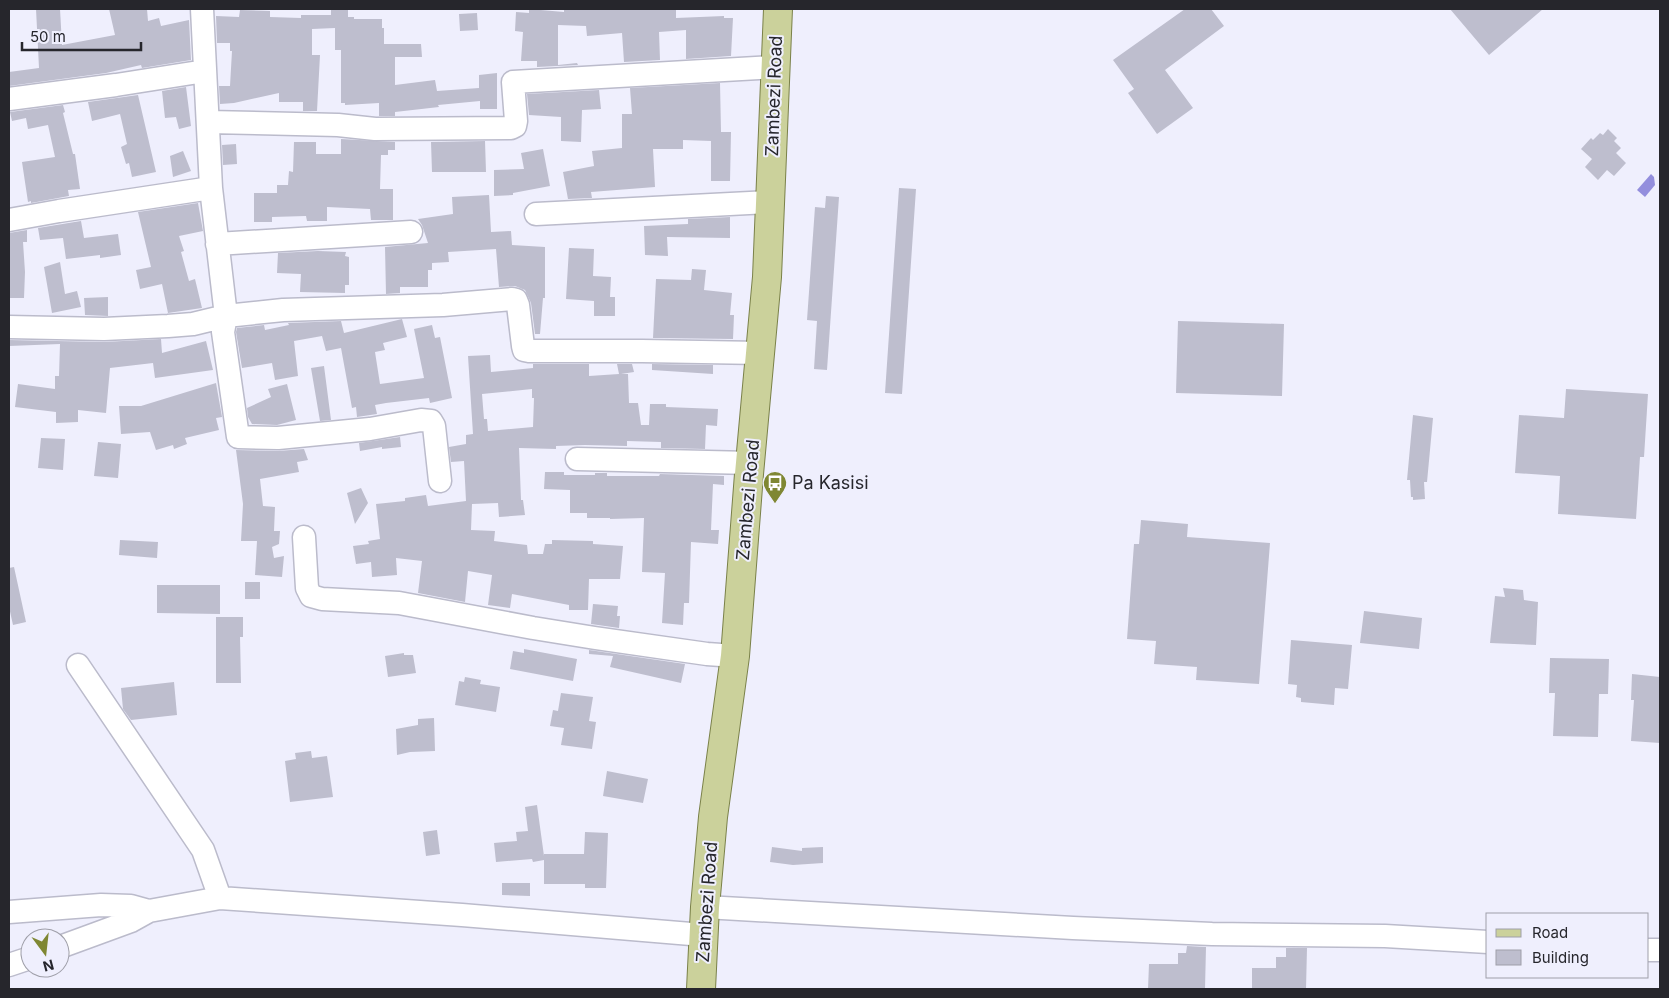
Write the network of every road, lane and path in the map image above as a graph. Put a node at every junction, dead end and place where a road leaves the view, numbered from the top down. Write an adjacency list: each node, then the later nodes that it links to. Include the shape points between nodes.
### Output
1 (202, 9): 4 (street)
2 (778, 9): 3 (main road, Zambezi Road)
3 (775, 67): 6 (street, via 513,82 516,120 511,128 375,129); 8 (main road, Zambezi Road)
4 (205, 71): 5 (street); 6 (street)
5 (9, 99)
6 (209, 122): 7 (street)
7 (212, 188): 10 (street); 12 (street)
8 (770, 202): 9 (street); 15 (main road, Zambezi Road)
9 (536, 214)
10 (9, 220)
11 (411, 232): 12 (street)
12 (217, 244): 13 (street)
13 (226, 316): 14 (street, via 168,326 104,329); 15 (street, via 283,310 443,305 512,299 518,305 524,350); 18 (street, via 223,332 238,437 278,438 431,421)
14 (9, 327)
15 (761, 353): 17 (main road, Zambezi Road)
16 (577, 459): 17 (street)
17 (751, 462): 20 (main road, Zambezi Road)
18 (440, 481)
19 (304, 537): 20 (street, via 307,588 311,596 399,603 586,637)
20 (735, 656): 23 (main road, Zambezi Road, via 713,816)
21 (78, 665): 22 (street, via 203,850)
22 (220, 898): 24 (street); 26 (street)
23 (705, 907): 26 (main road, Zambezi Road); 27 (street, via 1212,934 1385,936)
24 (149, 911): 25 (street, via 132,906 101,906); 28 (street)
25 (9, 912)
26 (703, 935): 29 (main road, Zambezi Road)
27 (1486, 942)
28 (70, 943)
29 (701, 989)

